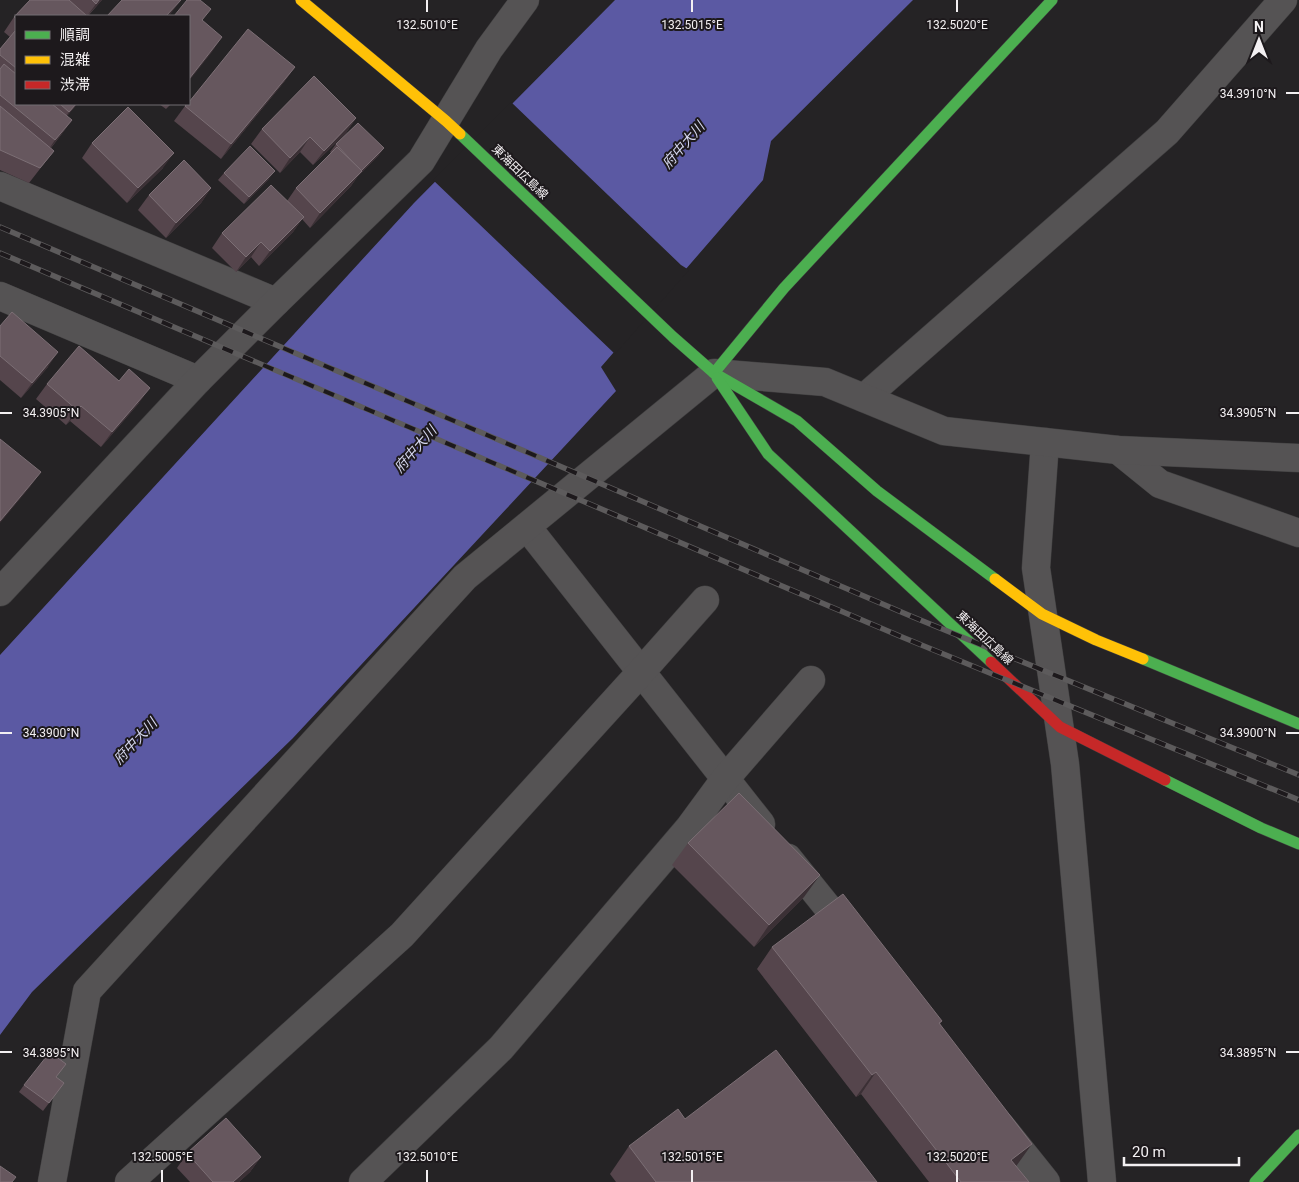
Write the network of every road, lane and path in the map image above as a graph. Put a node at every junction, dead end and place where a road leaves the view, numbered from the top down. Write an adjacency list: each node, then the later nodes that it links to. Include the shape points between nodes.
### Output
1 (301, 0): 5 (main road, 東海田広島線)
2 (525, 0): 5 (street, via 489,48)
3 (1052, 0): 9 (main road, via 784,288)
4 (1283, 0): 11 (street, via 1168,132)
5 (455, 129): 8 (street); 9 (main road, 東海田広島線, via 673,338)
6 (0, 186): 8 (street)
7 (0, 296): 10 (street)
8 (276, 302): 10 (street)
9 (714, 373): 11 (street, via 825,382); 15 (street); 19 (main road, 東海田広島線, via 797,421 876,491); 23 (main road, 東海田広島線, via 768,454)
10 (198, 380): 17 (street)
11 (864, 398): 12 (street, via 944,431)
12 (1044, 442): 13 (street); 19 (street, via 1036,568)
13 (1118, 450): 14 (street); 16 (street, via 1160,484)
14 (1299, 458)
15 (527, 527): 20 (street); 29 (street, via 465,576 87,991)
16 (1299, 534)
17 (0, 592)
18 (705, 600): 20 (street)
19 (1042, 614): 22 (main road, 東海田広島線, via 1096,640); 23 (street)
20 (641, 672): 24 (street); 30 (street, via 402,935)
21 (811, 680): 24 (street)
22 (1299, 724)
23 (1060, 727): 25 (main road, 東海田広島線); 33 (street)
24 (726, 779): 26 (street); 31 (street, via 682,836 501,1048)
25 (1299, 844)
26 (867, 957)
27 (984, 1104): 32 (street)
28 (1299, 1135): 34 (main road)
29 (52, 1182)
30 (129, 1182)
31 (363, 1182)
32 (1046, 1182)
33 (1102, 1182)
34 (1255, 1182)

